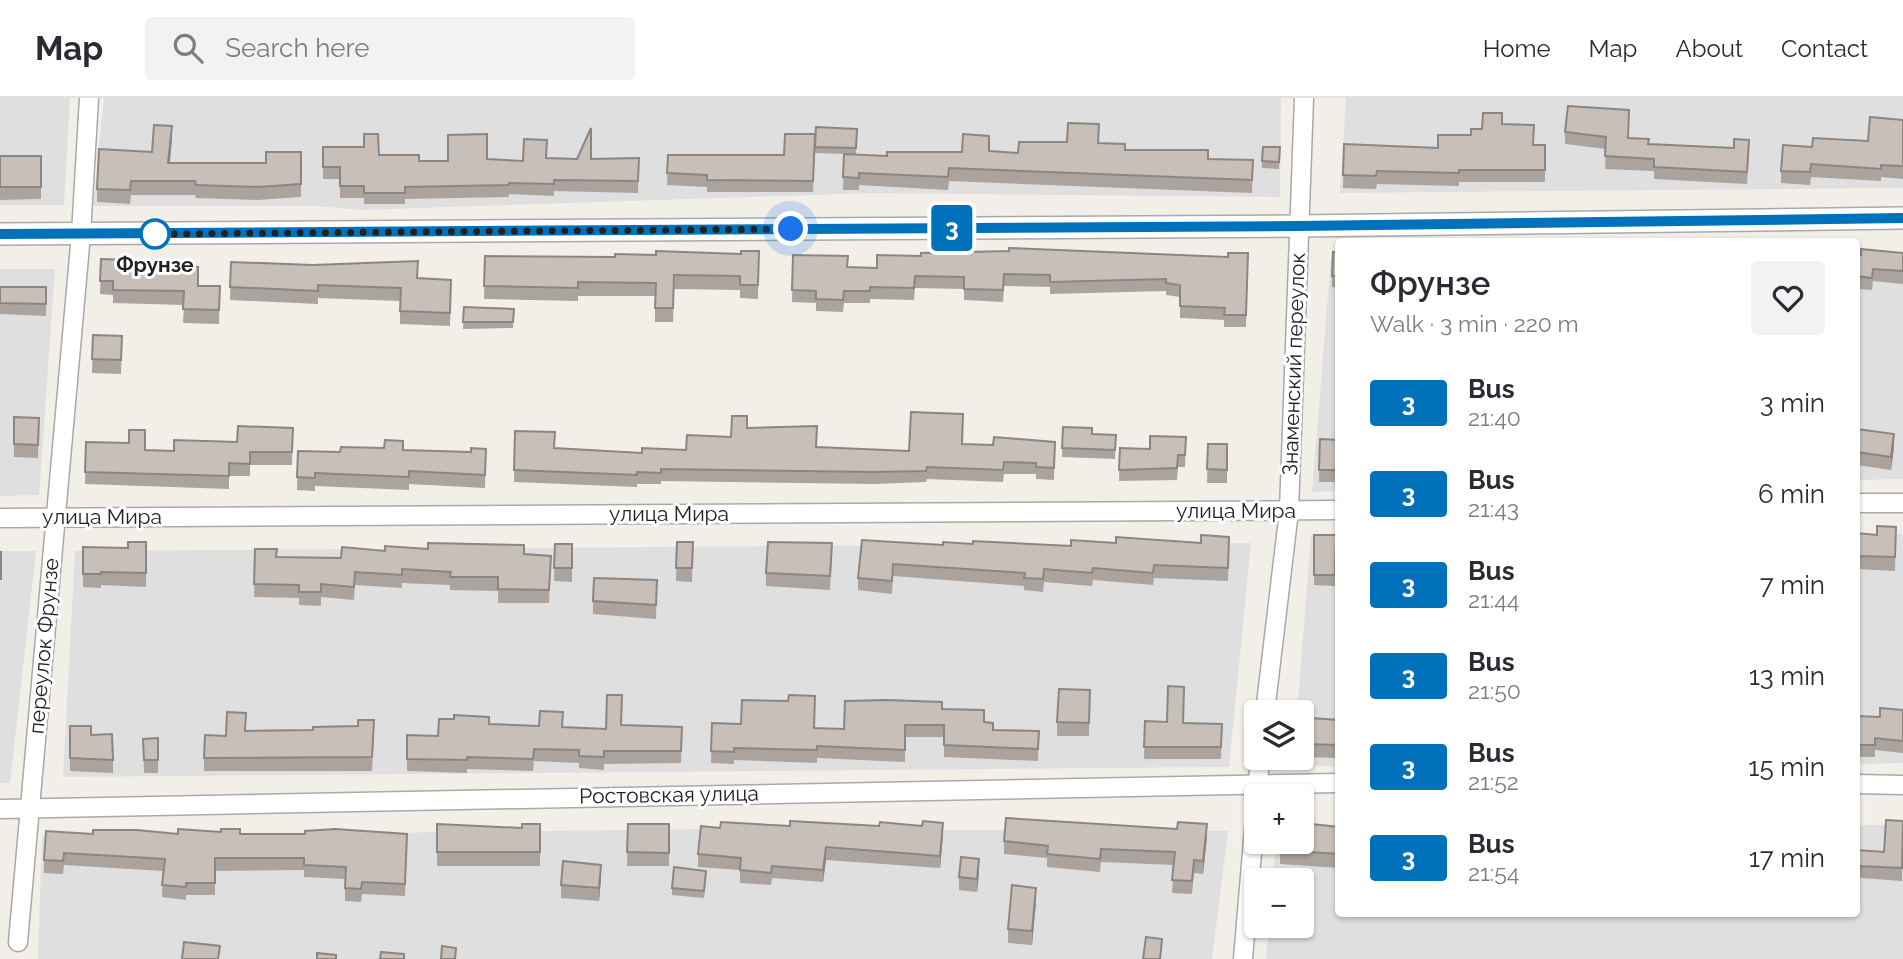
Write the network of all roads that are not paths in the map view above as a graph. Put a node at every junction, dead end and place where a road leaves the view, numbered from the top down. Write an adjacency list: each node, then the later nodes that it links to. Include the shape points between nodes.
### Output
1 (89, 98): 6 (street, переулок Фрунзе)
2 (1304, 98): 4 (street, Знаменский переулок)
3 (1903, 218): 4 (street)
4 (1299, 226): 6 (street); 10 (street, Знаменский переулок)
5 (0, 234): 6 (street)
6 (81, 234): 11 (street, переулок Фрунзе)
7 (1860, 503): 8 (street)
8 (1903, 503)
9 (1335, 510): 10 (street, улица Мира)
10 (1289, 511): 11 (street, улица Мира); 13 (street, Знаменский переулок)
11 (55, 517): 12 (street, улица Мира); 20 (street, переулок Фрунзе)
12 (0, 518)
13 (1266, 700)
14 (1259, 770): 15 (street)
15 (1257, 783): 16 (street, Ростовская улица); 20 (street, Ростовская улица); 22 (street)
16 (1335, 783)
17 (1860, 784): 18 (street)
18 (1903, 785)
19 (0, 809): 20 (street, Ростовская улица)
20 (29, 809): 21 (street, переулок Фрунзе)
21 (19, 942)
22 (1243, 959)

